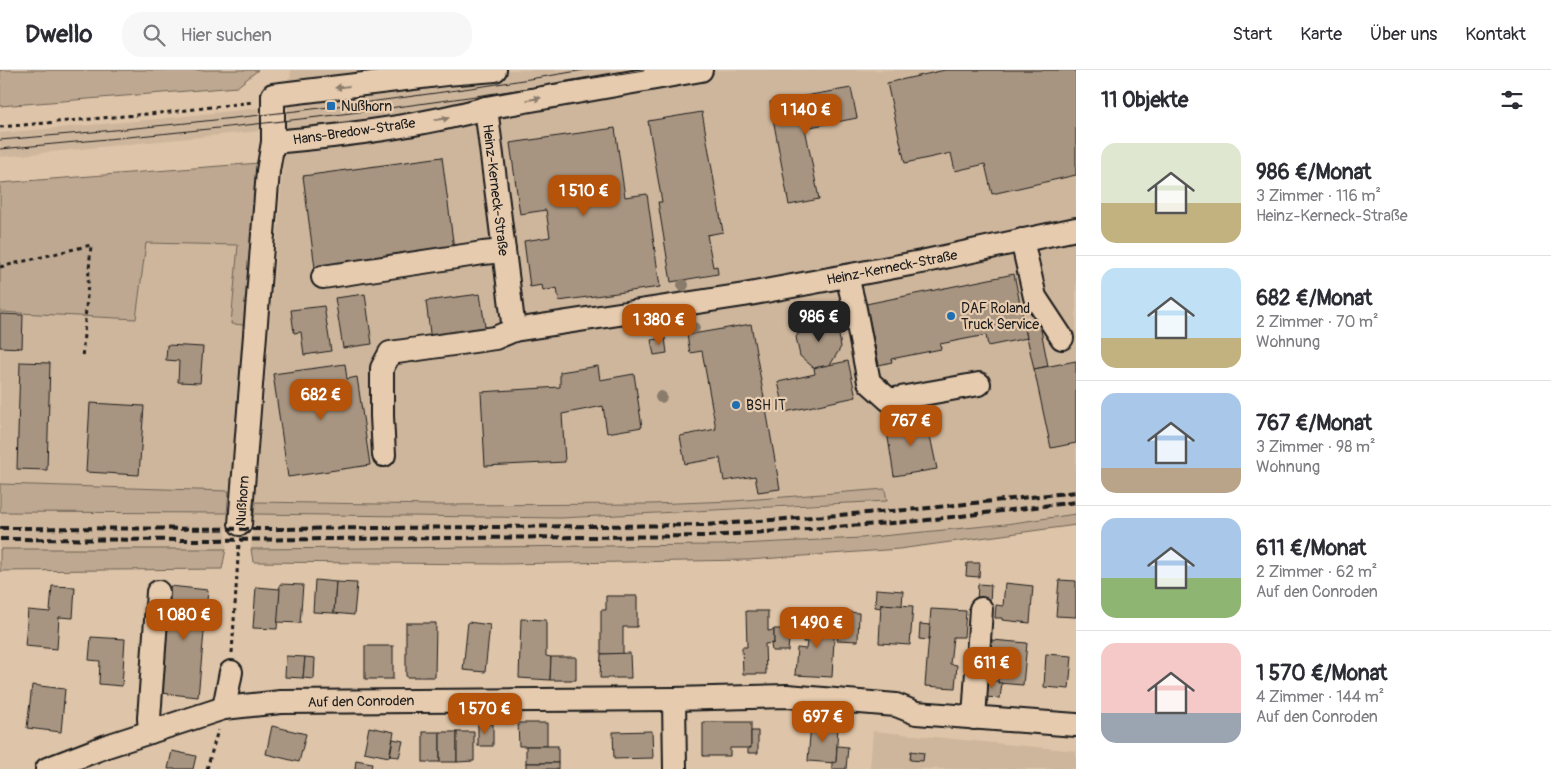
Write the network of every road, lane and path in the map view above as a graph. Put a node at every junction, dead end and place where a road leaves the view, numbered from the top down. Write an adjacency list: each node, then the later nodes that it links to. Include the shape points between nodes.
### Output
1 (495, 70): 3 (street, one-way to 3)
2 (700, 70): 4 (street, Hans-Bredow-Straße, one-way to 2)
3 (273, 96): 5 (path, via 256,102 170,112); 6 (street, Hans-Bredow-Straße)
4 (486, 108): 6 (street, Hans-Bredow-Straße, one-way to 4, via 451,118); 9 (street, Heinz-Kerneck-Straße)
5 (0, 127)
6 (273, 142): 18 (street, Nußhorn)
7 (1076, 229): 8 (street, Heinz-Kerneck-Straße)
8 (1022, 240): 11 (street, Heinz-Kerneck-Straße); 14 (street, via 1035,297)
9 (504, 252): 12 (street); 13 (street, Heinz-Kerneck-Straße)
10 (0, 266): 15 (path, via 91,245)
11 (847, 276): 13 (street, Heinz-Kerneck-Straße); 16 (street, via 869,382 889,400)
12 (323, 277)
13 (514, 330): 17 (street, via 495,338 390,353 382,368)
14 (1062, 338)
15 (82, 359)
16 (979, 384)
17 (384, 454)
18 (240, 524): 21 (path, Nußhorn)
19 (158, 592): 26 (street)
20 (982, 609): 24 (street)
21 (231, 672): 23 (street)
22 (674, 699): 23 (street, Auf den Conroden, via 281,702); 24 (street, Auf den Conroden, via 787,696 896,705 916,713); 29 (street)
23 (224, 708): 26 (street, Auf den Conroden); 28 (path)
24 (974, 718): 25 (street, Auf den Conroden)
25 (1076, 725)
26 (150, 732): 27 (street, Auf den Conroden)
27 (47, 769)
28 (207, 769)
29 (675, 769)

